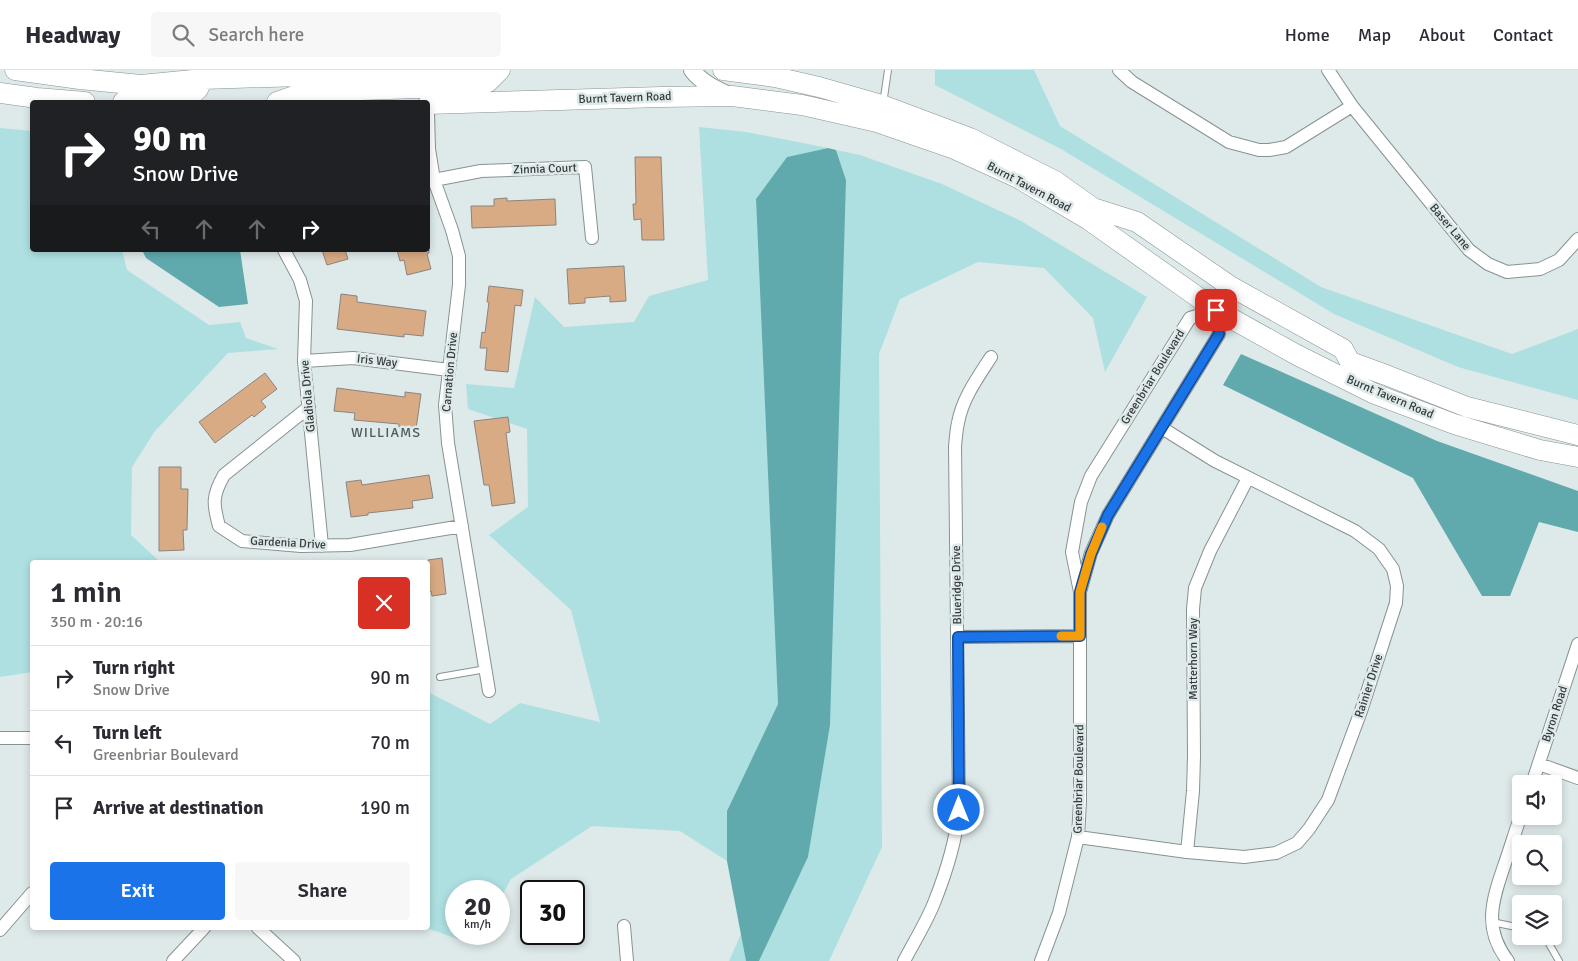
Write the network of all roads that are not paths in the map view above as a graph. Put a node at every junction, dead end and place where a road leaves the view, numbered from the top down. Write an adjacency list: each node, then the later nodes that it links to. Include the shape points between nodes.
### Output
1 (488, 70): 9 (main road)
2 (500, 70): 16 (main road, via 488,82 472,86 306,92)
3 (692, 70): 13 (street, via 698,78)
4 (723, 70): 10 (main road, Burnt Tavern Road)
5 (888, 70): 18 (lane)
6 (1119, 70): 19 (street, via 1132,82 1229,142 1259,150 1286,147)
7 (1328, 70): 19 (street, Baser Lane)
8 (23, 71): 11 (main road, via 141,85)
9 (337, 72): 11 (main road)
10 (776, 73): 18 (main road, Burnt Tavern Road)
11 (202, 74): 15 (main road, via 198,88 188,98 131,97)
12 (0, 93): 14 (main road)
13 (732, 96): 17 (main road, Burnt Tavern Road); 26 (main road, Burnt Tavern Road, via 802,105 877,122 952,148 1018,178 1089,220)
14 (61, 100)
15 (126, 100)
16 (283, 100)
17 (430, 104)
18 (882, 105): 22 (main road, Burnt Tavern Road, via 970,138 1055,181)
19 (1352, 106): 24 (street, Baser Lane, via 1469,250 1488,264 1507,272 1540,269 1559,260)
20 (430, 156): 21 (street, Carnation Drive)
21 (434, 180): 23 (street, Zinnia Court, via 481,171 585,167); 30 (street, Carnation Drive, via 459,256)
22 (1093, 208): 26 (main road, via 1202,281); 29 (main road, Burnt Tavern Road, via 1137,222 1230,286 1343,349)
23 (592, 238)
24 (1578, 239)
25 (285, 252): 28 (street, Gladiola Drive, via 300,280 306,302)
26 (1216, 310): 29 (main road, via 1238,308 1336,360); 32 (street, Greenbriar Boulevard, via 1219,334); 34 (main road, Burnt Tavern Road, via 1375,394 1454,424 1540,450); 38 (street, Greenbriar Boulevard, via 1190,318 1091,476 1081,502 1072,552)
27 (991, 357): 40 (street, Blueridge Drive, via 972,387 958,422)
28 (304, 361): 30 (street, Iris Way, via 353,358); 31 (street, Gladiola Drive)
29 (1350, 362): 33 (main road, Burnt Tavern Road, via 1467,407)
30 (450, 370): 36 (street, Carnation Drive, via 446,405 448,443)
31 (309, 407): 37 (street, Gladiola Drive); 37 (street, Gardenia Drive, via 224,476 216,489 214,508 219,526 242,541)
32 (1162, 428): 35 (street, Rainier Drive); 38 (street, Greenbriar Boulevard, via 1108,515 1091,554)
33 (1578, 435)
34 (1578, 457)
35 (1248, 478): 52 (street, Matterhorn Way, via 1210,551 1196,588 1193,609 1193,791); 52 (street, Rainier Drive, via 1355,531 1379,549 1393,569 1396,603 1328,800 1309,829 1297,843 1276,853 1244,857)
36 (462, 526): 37 (street, Gardenia Drive, via 350,545); 42 (street, Carnation Drive)
37 (322, 546)
38 (1080, 592): 39 (street, Greenbriar Boulevard)
39 (1080, 636): 40 (street); 51 (street, Greenbriar Boulevard)
40 (958, 637): 65 (street, Blueridge Drive, via 957,826 934,903)
41 (1578, 644): 47 (street, Byron Road)
42 (486, 669): 43 (lane); 44 (street, Carnation Drive)
43 (440, 677)
44 (489, 691)
45 (0, 738): 46 (street)
46 (30, 738)
47 (1539, 764): 48 (street, Byron Road); 49 (street)
48 (1535, 775)
49 (1578, 778)
50 (1518, 825): 54 (street, via 1493,900)
51 (1078, 837): 52 (street, Rainier Drive); 66 (street, Greenbriar Boulevard, via 1060,913)
52 (1187, 852)
53 (30, 895): 57 (street)
54 (1492, 922): 56 (lane); 61 (street)
55 (624, 926): 64 (street)
56 (1512, 926)
57 (0, 930)
58 (202, 930): 62 (street)
59 (260, 930): 63 (street)
60 (1550, 945): 67 (lane)
61 (1506, 960)
62 (173, 961)
63 (294, 961)
64 (626, 961)
65 (904, 961)
66 (1041, 961)
67 (1559, 961)

